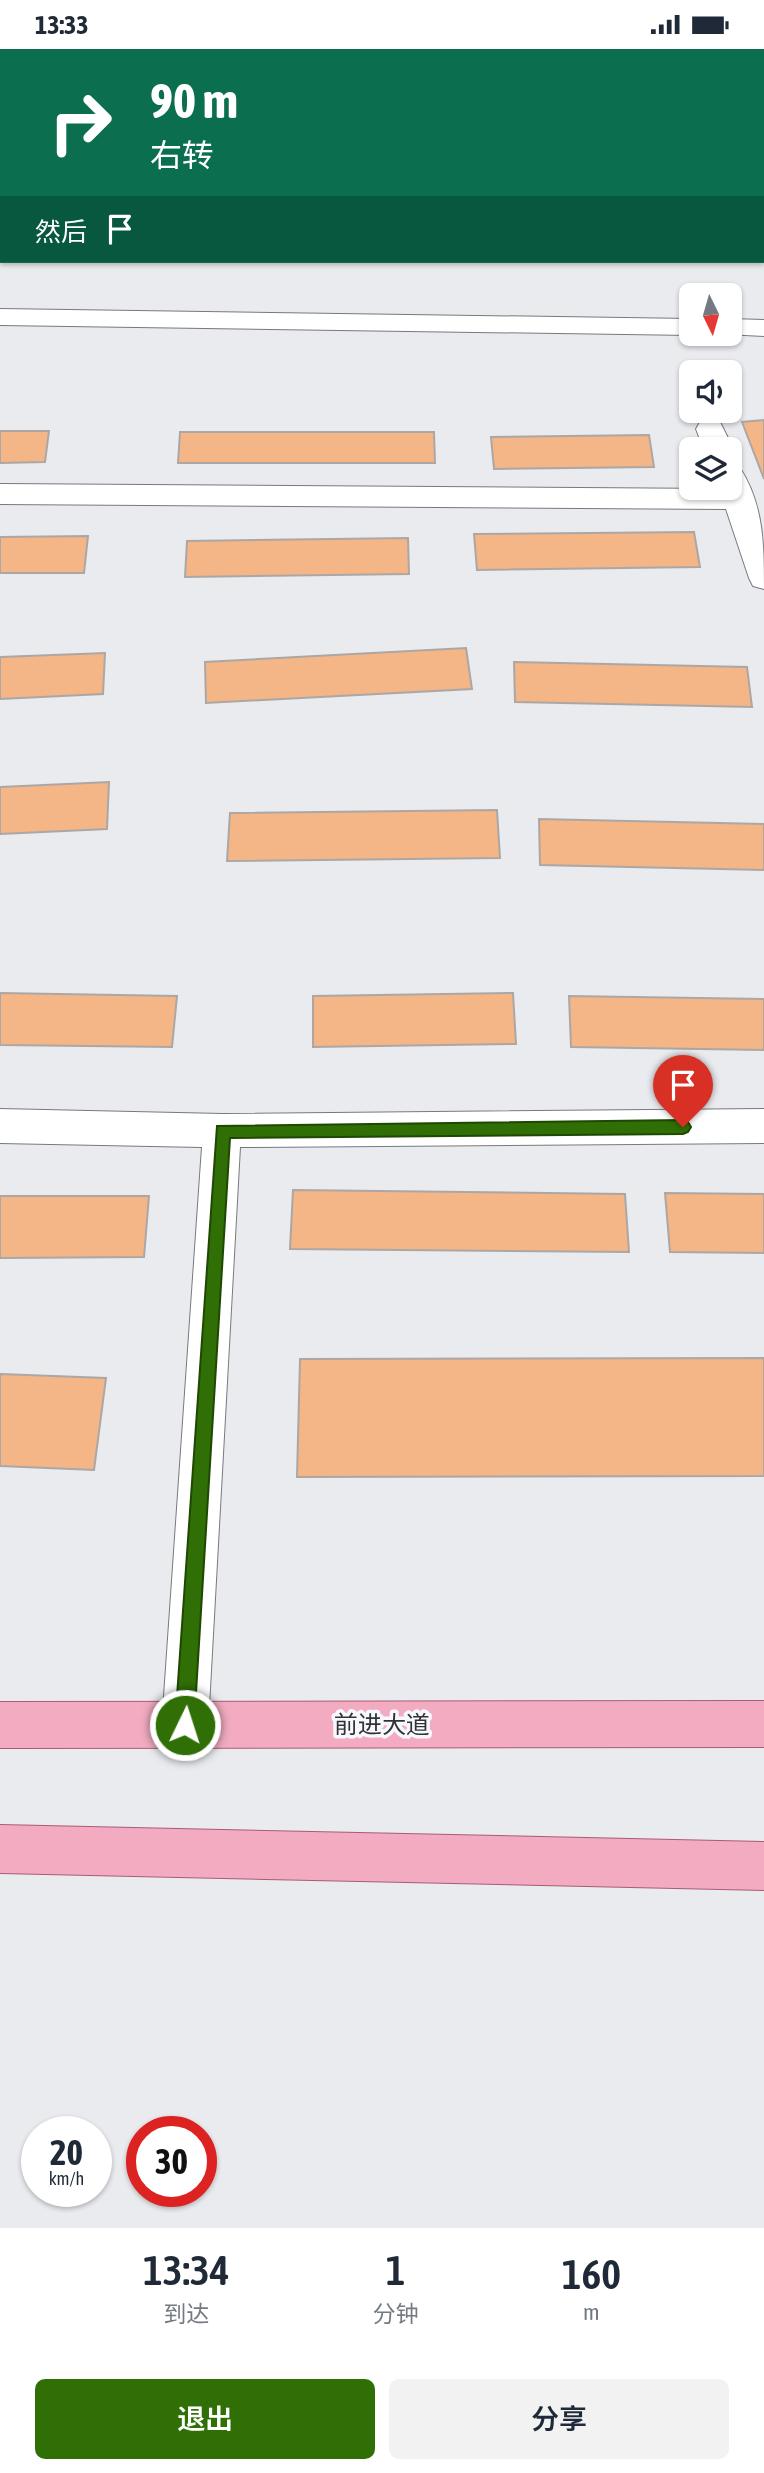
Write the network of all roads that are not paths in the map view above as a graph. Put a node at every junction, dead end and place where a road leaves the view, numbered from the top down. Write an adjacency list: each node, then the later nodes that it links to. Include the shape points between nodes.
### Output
1 (0, 317): 2 (street)
2 (679, 327)
3 (742, 327): 4 (street)
4 (764, 328)
5 (679, 488): 6 (street)
6 (0, 494)
7 (739, 500): 8 (street)
8 (764, 578)
9 (0, 1126): 11 (street)
10 (764, 1126): 11 (street)
11 (222, 1131): 14 (street)
12 (764, 1724): 14 (main road, 前进大道)
13 (0, 1725): 14 (main road, 前进大道)
14 (185, 1725)
15 (0, 1849): 16 (main road)
16 (764, 1866)

